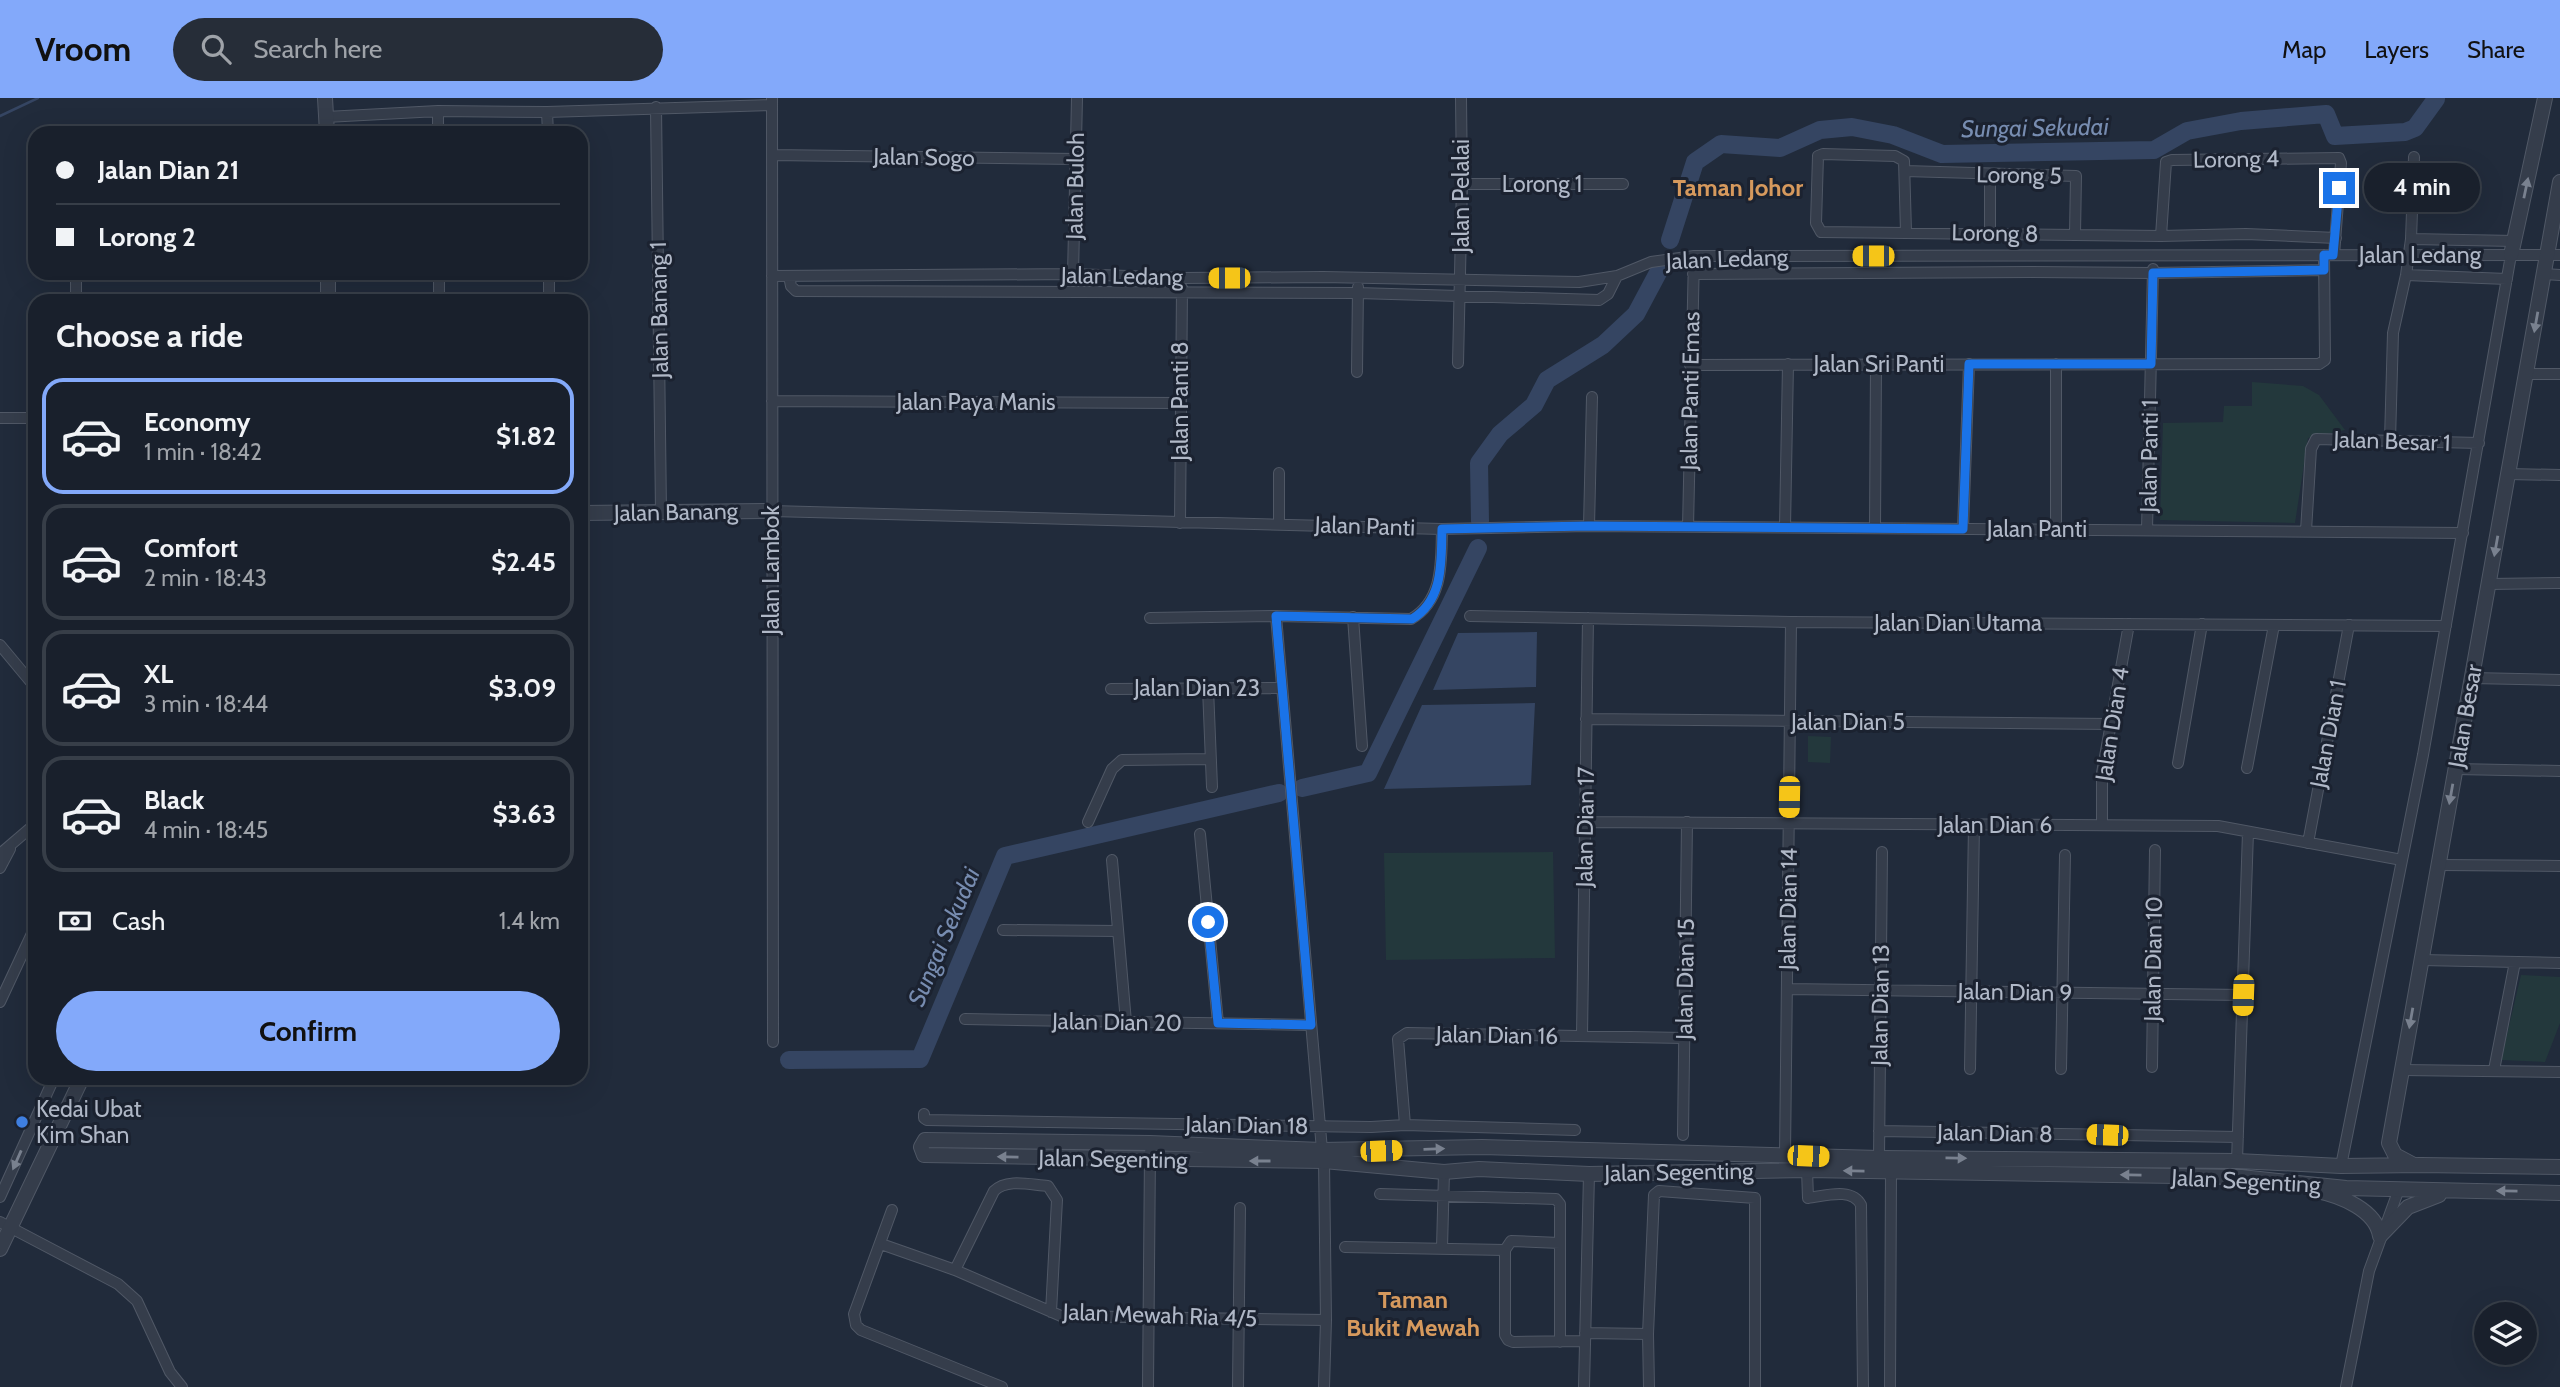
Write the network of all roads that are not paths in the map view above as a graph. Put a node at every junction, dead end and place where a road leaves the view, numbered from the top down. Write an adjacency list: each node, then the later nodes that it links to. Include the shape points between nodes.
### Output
1 (325, 98): 9 (street)
2 (1077, 98): 15 (street, Jalan Buloh)
3 (1461, 98): 19 (street, Jalan Pelalai)
4 (2545, 98): 28 (street, one-way to 4)
5 (772, 102): 6 (street); 13 (street, Jalan Lambok)
6 (656, 107): 8 (street); 74 (street, Jalan Banang 1)
7 (438, 111): 8 (street); 9 (street); 11 (street)
8 (547, 112): 12 (street)
9 (326, 117): 10 (street)
10 (327, 126)
11 (438, 126)
12 (548, 126)
13 (772, 155): 15 (street, Jalan Sogo); 43 (street, Jalan Lambok)
14 (2414, 157): 26 (street)
15 (1077, 159): 38 (street, Jalan Buloh)
16 (1904, 166): 17 (street, Lorong 5); 21 (street); 21 (street, Lorong 8, via 1895,156 1820,155 1816,161 1816,223 1821,232)
17 (1990, 174): 22 (street); 23 (street, Lorong 5, via 2076,176)
18 (2560, 182): 27 (street, Jalan Besar)
19 (1462, 184): 20 (street, Lorong 1); 49 (street, Jalan Pelalai)
20 (1623, 184)
21 (1906, 232): 22 (street, Lorong 8)
22 (1990, 233): 23 (street, Lorong 8)
23 (2075, 234): 24 (street, Lorong 8)
24 (2161, 236): 25 (street, Lorong 8); 25 (street, Lorong 4, via 2166,162 2339,158)
25 (2336, 238): 29 (street)
26 (2411, 239): 28 (street); 30 (street)
27 (2555, 239): 31 (street, Jalan Besar)
28 (2513, 248): 30 (street, Jalan Ledang); 31 (street, Jalan Ledang); 48 (street, Jalan Besar)
29 (2329, 255): 30 (street, Jalan Ledang); 34 (street, Jalan Ledang); 35 (street)
30 (2407, 255): 41 (street)
31 (2554, 255): 39 (street, Jalan Besar)
32 (1694, 256): 33 (street, Jalan Ledang); 40 (street, Jalan Panti Emas); 45 (street, Jalan Ledang, via 1651,262)
33 (1924, 256): 34 (street, Jalan Ledang); 36 (street)
34 (2154, 256): 37 (street, Jalan Panti 1)
35 (2324, 270): 37 (street); 57 (street, Jalan Sri Panti, via 2325,360 2319,364)
36 (1923, 273): 37 (street); 40 (street)
37 (2153, 273): 57 (street, Jalan Panti 1)
38 (1073, 274): 44 (street, Jalan Ledang); 47 (street, Jalan Ledang)
39 (2544, 274): 42 (street); 61 (street, Jalan Besar, one-way to 61)
40 (1693, 275): 58 (street, Jalan Panti Emas)
41 (2406, 275): 48 (street); 68 (street, via 2393,333)
42 (2560, 275)
43 (772, 276): 44 (street, Jalan Ledang); 64 (street, Jalan Lambok)
44 (789, 276): 50 (street, via 796,291)
45 (1617, 276): 49 (street, Jalan Ledang, via 1579,282); 52 (street, via 1608,294 1599,300)
46 (1359, 277): 47 (street, Jalan Ledang); 49 (street, Jalan Ledang); 51 (street)
47 (1182, 278): 50 (street, Jalan Panti 8)
48 (2507, 279): 69 (street, Jalan Besar)
49 (1460, 282): 52 (street, Jalan Pelalai)
50 (1181, 293): 51 (street); 65 (street, Jalan Panti 8)
51 (1358, 293): 52 (street); 60 (street)
52 (1459, 295): 53 (street, Jalan Pelalai)
53 (1458, 363)
54 (1876, 364): 55 (street, Jalan Sri Panti); 59 (street, Jalan Sri Panti); 81 (street)
55 (1969, 364): 56 (street, Jalan Sri Panti); 83 (street)
56 (2056, 364): 57 (street, Jalan Sri Panti); 84 (street)
57 (2151, 364): 85 (street, Jalan Panti 1)
58 (1690, 365): 59 (street, Jalan Sri Panti); 79 (street, Jalan Panti Emas)
59 (1788, 365): 80 (street)
60 (1357, 372)
61 (2526, 374): 62 (street); 71 (street, Jalan Besar)
62 (2560, 374)
63 (1592, 397): 78 (street)
64 (772, 401): 65 (street, Jalan Paya Manis); 73 (street, Jalan Lambok)
65 (1180, 403): 76 (street, Jalan Panti 8)
66 (0, 418): 67 (street)
67 (28, 418)
68 (2390, 440): 69 (street, Jalan Besar 1); 86 (street, Jalan Besar 1, via 2313,442)
69 (2479, 443): 87 (street, Jalan Besar)
70 (1279, 473): 77 (street)
71 (2508, 474): 72 (street); 88 (street, Jalan Besar, one-way to 88)
72 (2560, 475)
73 (772, 511): 74 (street, Jalan Banang); 76 (street, Jalan Panti); 157 (street, Jalan Lambok)
74 (661, 512): 75 (street, Jalan Banang)
75 (588, 513)
76 (1180, 523): 77 (street, Jalan Panti)
77 (1279, 524): 82 (street, Jalan Panti)
78 (1589, 526): 79 (street, Jalan Panti); 82 (street, Jalan Panti)
79 (1688, 527): 80 (street, Jalan Panti)
80 (1785, 527): 81 (street, Jalan Panti)
81 (1875, 528): 83 (street, Jalan Panti)
82 (1442, 529): 91 (street, via 1440,580 1420,614 1412,619)
83 (1963, 529): 84 (street, Jalan Panti)
84 (2056, 530): 85 (street, Jalan Panti)
85 (2147, 530): 86 (street, Jalan Panti)
86 (2306, 531): 87 (street, Jalan Panti)
87 (2463, 533): 100 (street, Jalan Besar)
88 (2489, 583): 89 (street); 102 (street, Jalan Besar)
89 (2560, 583)
90 (1276, 616): 91 (street); 93 (street); 106 (street)
91 (1353, 617): 111 (street)
92 (1470, 617): 94 (street, Jalan Dian Utama)
93 (1150, 618)
94 (1588, 618): 95 (street, Jalan Dian Utama); 108 (street, Jalan Dian 17)
95 (1791, 622): 96 (street, Jalan Dian Utama); 109 (street, Jalan Dian 14)
96 (2129, 624): 97 (street, Jalan Dian Utama); 110 (street, Jalan Dian 4)
97 (2202, 624): 98 (street, Jalan Dian Utama); 113 (street)
98 (2274, 625): 99 (street, Jalan Dian Utama); 114 (street)
99 (2348, 625): 100 (street, Jalan Dian Utama); 128 (street, Jalan Dian 1)
100 (2446, 626): 134 (street, Jalan Besar)
101 (0, 645): 103 (street)
102 (2472, 678): 104 (street); 115 (street, Jalan Besar)
103 (28, 679)
104 (2560, 680)
105 (1208, 688): 106 (street, Jalan Dian 23); 107 (street, Jalan Dian 23); 112 (street)
106 (1282, 688): 154 (street)
107 (1111, 689)
108 (1586, 719): 109 (street, Jalan Dian 5); 118 (street, Jalan Dian 17)
109 (1790, 722): 110 (street, Jalan Dian 5); 121 (street, Jalan Dian 14)
110 (2111, 724): 123 (street, Jalan Dian 4, via 2102,773)
111 (1362, 746)
112 (1211, 759): 117 (street); 119 (street, via 1122,760 1112,769)
113 (2178, 763)
114 (2247, 768)
115 (2456, 769): 116 (street); 135 (street, Jalan Besar, one-way to 135)
116 (2560, 771)
117 (1212, 787)
118 (1585, 821): 120 (street, Jalan Dian 6); 155 (street, Jalan Dian 17)
119 (1088, 822)
120 (1687, 822): 121 (street, Jalan Dian 6); 156 (street, Jalan Dian 15)
121 (1789, 824): 122 (street, Jalan Dian 6); 144 (street, Jalan Dian 14)
122 (1974, 825): 123 (street, Jalan Dian 6); 146 (street)
123 (2102, 825): 125 (street, Jalan Dian 6, via 2218,826)
124 (28, 830): 127 (street)
125 (2248, 832): 128 (street, Jalan Dian 6); 149 (street)
126 (1200, 834): 153 (street)
127 (12, 843): 131 (street); 137 (street)
128 (2308, 843): 134 (street, Jalan Dian 6)
129 (2155, 850): 148 (street, Jalan Dian 10)
130 (1882, 852): 145 (street, Jalan Dian 13)
131 (0, 854)
132 (2064, 855): 147 (street)
133 (1112, 860): 139 (street)
134 (2402, 860): 182 (street, Jalan Besar)
135 (2438, 865): 136 (street); 141 (street, Jalan Besar)
136 (2560, 866)
137 (0, 868)
138 (1003, 930): 139 (street)
139 (1118, 931): 152 (street)
140 (28, 942): 150 (street)
141 (2421, 960): 142 (street); 161 (street, Jalan Besar, one-way to 161)
142 (2515, 962): 143 (street); 162 (street)
143 (2560, 963)
144 (1787, 989): 145 (street, Jalan Dian 9); 176 (street, Jalan Dian 14)
145 (1881, 990): 146 (street, Jalan Dian 9); 170 (street, Jalan Dian 13)
146 (1971, 991): 147 (street, Jalan Dian 9); 159 (street)
147 (2062, 992): 148 (street, Jalan Dian 9); 160 (street)
148 (2153, 993): 149 (street, Jalan Dian 9); 158 (street, Jalan Dian 10)
149 (2243, 995): 172 (street)
150 (0, 1003)
151 (965, 1019): 152 (street, Jalan Dian 20)
152 (1126, 1022): 153 (street, Jalan Dian 20)
153 (1218, 1023): 154 (street, Jalan Dian 20)
154 (1311, 1025): 167 (street)
155 (1582, 1036): 156 (street, Jalan Dian 16); 168 (street, Jalan Dian 16, via 1402,1035 1398,1039)
156 (1684, 1038): 171 (street, Jalan Dian 15)
157 (773, 1042)
158 (2152, 1067)
159 (1970, 1069)
160 (2061, 1069)
161 (2402, 1070): 162 (street); 181 (street, Jalan Besar, via 2389,1143 2395,1155)
162 (2494, 1070): 163 (street)
163 (2560, 1071)
164 (51, 1085): 197 (street, one-way to 197)
165 (78, 1085): 200 (street)
166 (924, 1114): 167 (street, Jalan Dian 18, via 927,1120)
167 (1320, 1125): 168 (street, Jalan Dian 18); 177 (street)
168 (1405, 1125): 169 (street, Jalan Dian 18)
169 (1574, 1130)
170 (1879, 1131): 172 (street, Jalan Dian 8); 178 (street, Jalan Dian 13)
171 (1683, 1135)
172 (2238, 1138): 180 (street)
173 (1150, 1143): 177 (street, Jalan Segenting); 179 (street); 179 (street, Jalan Segenting, one-way to 173, via 924,1155 921,1147 925,1140)
174 (1474, 1148): 175 (street, Jalan Segenting); 177 (street, Jalan Segenting, one-way to 174); 184 (street, via 1487,1152 1489,1160)
175 (1540, 1149): 176 (street, Jalan Segenting); 189 (street, via 1527,1154 1525,1160)
176 (1785, 1155): 178 (street, Jalan Segenting)
177 (1323, 1156): 179 (street, Jalan Segenting, one-way to 179); 188 (street, Jalan Segenting); 212 (street)
178 (1879, 1158): 180 (street, Jalan Segenting, one-way to 180)
179 (1150, 1160): 210 (street)
180 (2237, 1161): 182 (street, Jalan Segenting); 191 (street)
181 (2417, 1165): 183 (street, Jalan Segenting); 186 (street, Jalan Segenting); 192 (street)
182 (2340, 1166): 183 (street, Jalan Segenting)
183 (2376, 1166): 192 (street, via 2393,1172)
184 (1479, 1169): 188 (street, Jalan Segenting); 189 (street, Jalan Segenting)
185 (1807, 1170): 187 (street, Jalan Segenting, one-way to 185); 190 (street, Jalan Segenting); 225 (street, via 1808,1198 1851,1194 1861,1205)
186 (2560, 1170)
187 (1891, 1171): 191 (street, Jalan Segenting, one-way to 187); 226 (street)
188 (1444, 1172): 196 (street)
189 (1539, 1172): 190 (street, Jalan Segenting)
190 (1589, 1174): 214 (street)
191 (2277, 1181): 192 (street, Jalan Segenting); 201 (street, via 2326,1193 2358,1208 2372,1217)
192 (2399, 1189): 193 (street, Jalan Segenting); 201 (street)
193 (2454, 1190): 194 (street, Jalan Segenting, one-way to 193); 201 (street, via 2408,1206)
194 (2560, 1193)
195 (1380, 1194): 196 (street)
196 (1443, 1195): 202 (street, via 1552,1197 1560,1203); 205 (street)
197 (0, 1197)
198 (1240, 1208): 211 (street)
199 (892, 1210): 203 (street)
200 (5, 1225): 206 (street); 217 (street, via 118,1284 137,1301 170,1372)
201 (2380, 1236): 227 (street)
202 (1559, 1243): 207 (street, via 1511,1241); 215 (street)
203 (881, 1244): 208 (street, Jalan Mewah Ria 4/5); 216 (street, via 854,1314 856,1325)
204 (1345, 1247): 205 (street)
205 (1442, 1248): 207 (street)
206 (0, 1249)
207 (1505, 1250): 215 (street, via 1505,1335 1513,1342)
208 (955, 1270): 209 (street, Jalan Mewah Ria 4/5); 209 (street, via 999,1185 1048,1186 1057,1200)
209 (1051, 1312): 210 (street, Jalan Mewah Ria 4/5)
210 (1149, 1317): 211 (street, Jalan Mewah Ria 4/5); 219 (street)
211 (1239, 1318): 212 (street, Jalan Mewah Ria 4/5); 220 (street)
212 (1326, 1320): 221 (street)
213 (1648, 1334): 214 (street); 223 (street); 224 (street, via 1654,1195 1659,1191 1755,1198)
214 (1585, 1337): 215 (street); 222 (street)
215 (1560, 1342)
216 (978, 1382): 218 (street)
217 (182, 1387)
218 (1002, 1387)
219 (1148, 1387)
220 (1238, 1387)
221 (1324, 1387)
222 (1584, 1387)
223 (1649, 1387)
224 (1755, 1387)
225 (1863, 1387)
226 (1890, 1387)
227 (2346, 1387)

